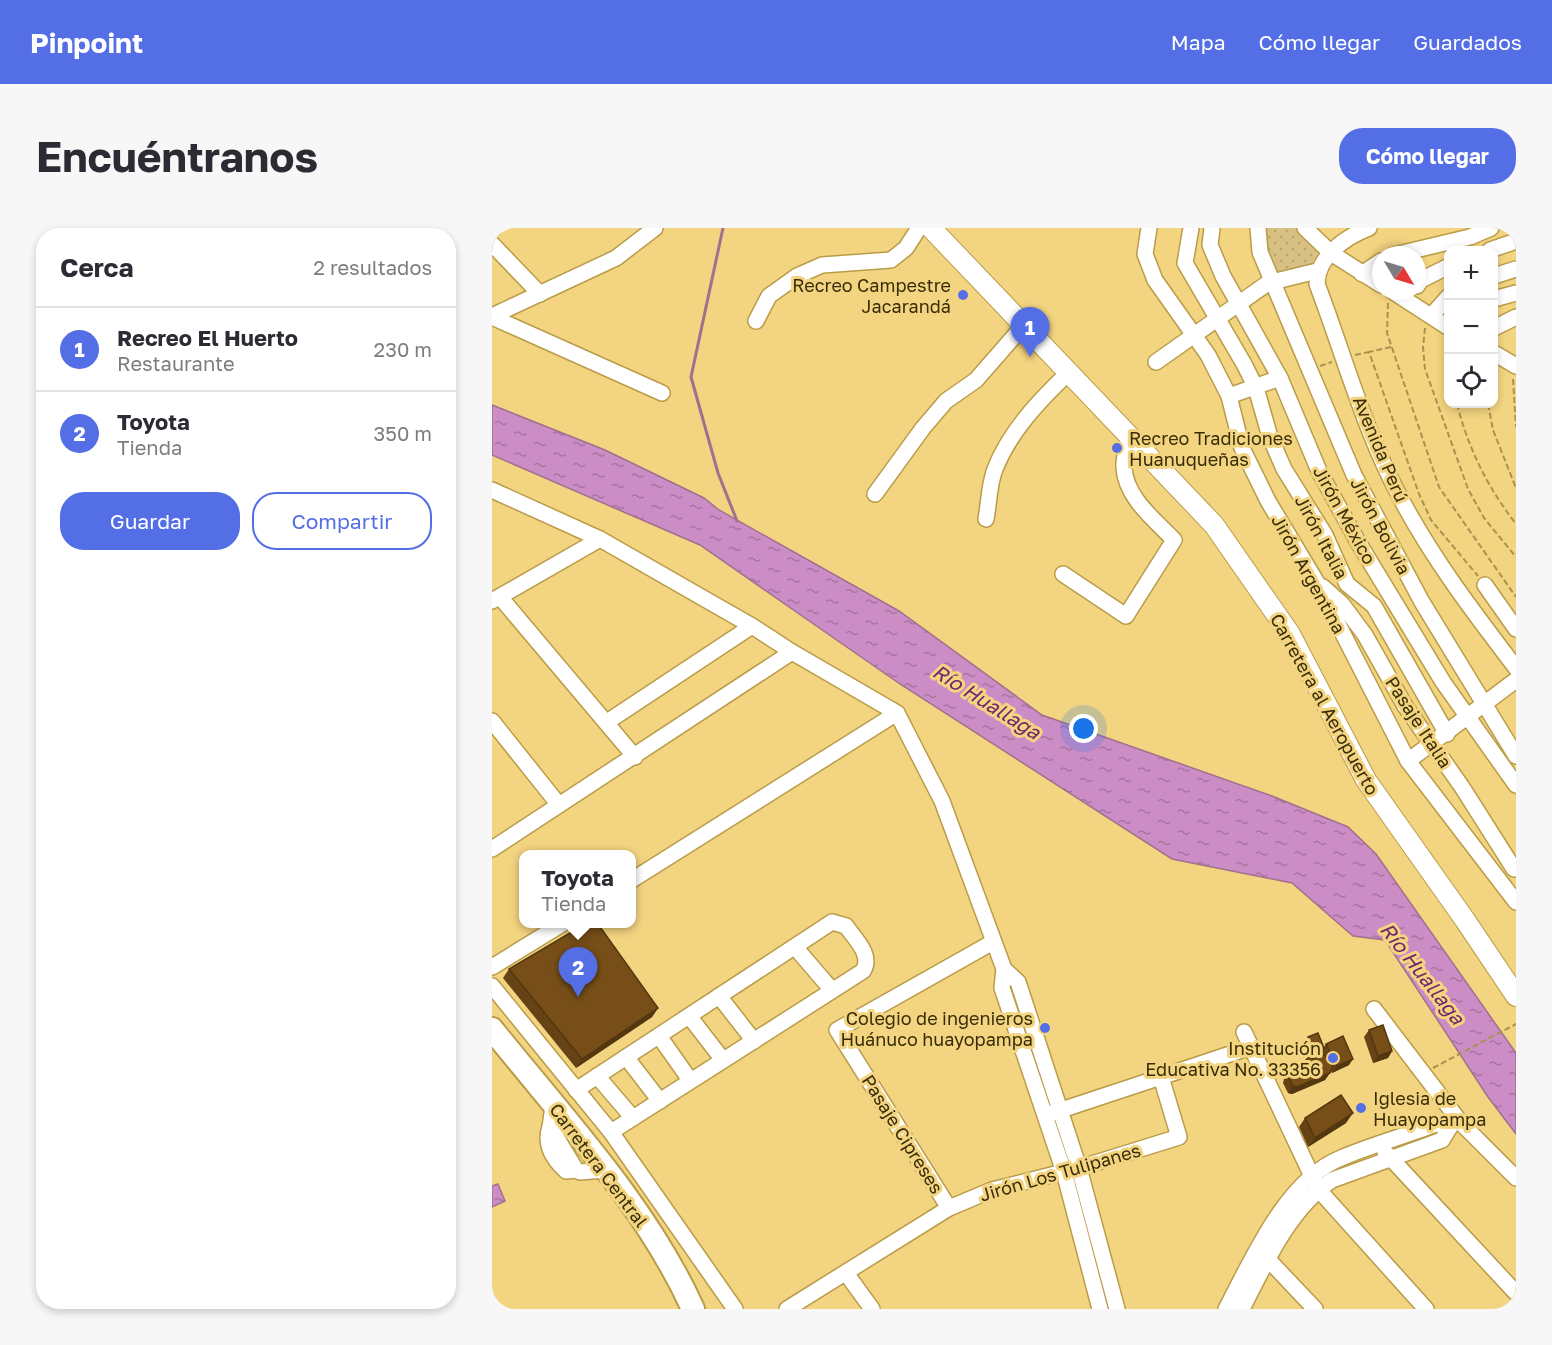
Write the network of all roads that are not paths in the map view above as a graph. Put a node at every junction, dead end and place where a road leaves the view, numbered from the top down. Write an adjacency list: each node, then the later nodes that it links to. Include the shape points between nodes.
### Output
1 (656, 228): 28 (street, via 616,258)
2 (919, 228): 36 (street, via 906,248 891,260 822,265 797,276 769,296)
3 (931, 228): 38 (main road, Carretera al Aeropuerto)
4 (1149, 228): 41 (street, Jirón Argentina, via 1145,254 1155,280)
5 (1191, 228): 37 (street, Jirón Italia, via 1185,263)
6 (1202, 228): 14 (street)
7 (1212, 228): 14 (street, Jirón México)
8 (1258, 228): 26 (street, Jirón Bolivia, via 1260,252)
9 (1305, 228): 17 (street)
10 (1369, 228): 17 (street, via 1344,240)
11 (1491, 228): 15 (street)
12 (1516, 241): 16 (street)
13 (492, 244): 28 (street)
14 (1210, 245): 32 (street, Jirón México)
15 (1426, 247)
16 (1498, 247)
17 (1331, 253): 21 (street); 22 (street)
18 (1372, 267): 22 (street)
19 (1444, 268): 24 (street)
20 (1516, 269): 23 (street)
21 (1317, 271): 26 (street); 62 (street, Avenida Perú, via 1317,284 1344,358 1379,453 1400,497 1430,549)
22 (1362, 274): 25 (street)
23 (1498, 275)
24 (1426, 278)
25 (1372, 280)
26 (1274, 282): 32 (street); 64 (street, Jirón Bolivia, via 1359,485 1422,602)
27 (1516, 293): 29 (street)
28 (540, 294): 33 (street)
29 (1498, 298)
30 (1415, 300): 34 (street)
31 (1445, 300): 34 (street)
32 (1240, 304): 37 (street); 46 (street, Jirón México)
33 (492, 316): 48 (street)
34 (1431, 316): 39 (street)
35 (1516, 317): 40 (street)
36 (756, 321)
37 (1218, 321): 41 (street); 47 (street, Jirón Italia)
38 (1024, 325): 45 (main road, Carretera al Aeropuerto); 52 (street, via 976,380 946,401)
39 (1444, 325)
40 (1498, 326)
41 (1194, 337): 43 (street); 49 (street, Jirón Argentina)
42 (1496, 354): 44 (street)
43 (1156, 362)
44 (1514, 365)
45 (1068, 373): 50 (main road, Carretera al Aeropuerto); 53 (street, via 1026,416 996,467)
46 (1280, 378): 47 (street); 66 (street, Jirón México, via 1319,471 1358,542)
47 (1256, 388): 49 (street); 69 (street, Jirón Italia, via 1270,438 1325,535 1343,577 1374,606)
48 (662, 393)
49 (1229, 396): 56 (street, Jirón Argentina, via 1242,448 1268,501)
50 (1130, 435): 55 (street, via 1124,465 1126,479 1134,497 1174,540 1126,616); 87 (main road, Carretera al Aeropuerto, via 1214,525 1290,634 1366,780)
51 (492, 490): 54 (street)
52 (875, 494)
53 (986, 519)
54 (600, 538): 58 (street); 59 (street)
55 (1063, 574)
56 (1316, 580): 70 (street, Pasaje Italia, via 1342,604 1365,635); 73 (street, Jirón Argentina)
57 (1485, 585): 60 (street)
58 (496, 599): 68 (street)
59 (752, 626): 61 (street); 68 (street)
60 (1516, 629)
61 (792, 652): 65 (street); 72 (street)
62 (1516, 668)
63 (1516, 680): 64 (street)
64 (1485, 704): 66 (street); 71 (street, Jirón Bolivia)
65 (897, 713): 78 (street); 81 (street, via 942,801)
66 (1468, 718): 69 (street); 74 (street, Jirón México)
67 (492, 720): 75 (street)
68 (607, 722): 72 (street)
69 (1447, 734): 70 (street)
70 (1431, 745): 73 (street); 77 (street, Pasaje Italia)
71 (1516, 756)
72 (635, 757): 75 (street)
73 (1408, 761): 79 (street, Jirón Argentina)
74 (1516, 785)
75 (559, 805): 76 (street)
76 (492, 848)
77 (1514, 869)
78 (636, 877)
79 (1516, 902)
80 (555, 928): 83 (street)
81 (993, 942): 102 (street, via 1004,969 1018,982); 113 (street, Pasaje Cipreses, via 837,1030)
82 (795, 947): 85 (street); 85 (street, via 832,922 846,926 867,956 867,964 863,971); 86 (street)
83 (492, 967)
84 (492, 986): 100 (street)
85 (831, 989): 93 (street)
86 (719, 996): 89 (street); 93 (street)
87 (1516, 996)
88 (1374, 1009): 105 (street)
89 (689, 1016): 92 (street); 96 (street)
90 (492, 1029): 103 (highway, Carretera Central)
91 (1244, 1032): 94 (street)
92 (659, 1036): 95 (street); 99 (street)
93 (754, 1041): 96 (street)
94 (1251, 1047): 98 (street); 112 (street)
95 (626, 1057): 97 (street); 101 (street)
96 (723, 1060): 99 (street)
97 (597, 1076): 100 (street); 104 (street)
98 (1161, 1077): 102 (street); 108 (street, Jirón Los Tulipanes, via 1179,1137)
99 (690, 1080): 101 (street)
100 (576, 1090): 106 (street)
101 (660, 1101): 104 (street)
102 (1053, 1113): 108 (street); 110 (street)
103 (552, 1116): 109 (highway, Carretera Central); 109 (street, via 576,1170)
104 (633, 1118): 106 (street)
105 (1455, 1125): 107 (street, via 1436,1124); 111 (street)
106 (611, 1132): 118 (street)
107 (1384, 1152): 112 (street, via 1340,1158); 116 (street)
108 (1079, 1168): 110 (street, Jirón Los Tulipanes); 122 (street)
109 (604, 1170): 117 (highway, Carretera Central, via 663,1251)
110 (1064, 1172): 113 (street, Jirón Los Tulipanes, via 992,1190); 121 (street)
111 (1516, 1178)
112 (1315, 1183): 114 (street, via 1294,1194); 126 (street)
113 (949, 1208): 115 (street, Jirón Los Tulipanes)
114 (1263, 1254): 123 (street); 124 (street); 125 (street)
115 (846, 1273): 119 (street, Jirón Los Tulipanes); 120 (street)
116 (1516, 1293)
117 (693, 1309)
118 (735, 1309)
119 (787, 1309)
120 (872, 1309)
121 (1100, 1309)
122 (1117, 1309)
123 (1226, 1309)
124 (1242, 1309)
125 (1315, 1309)
126 (1426, 1309)

